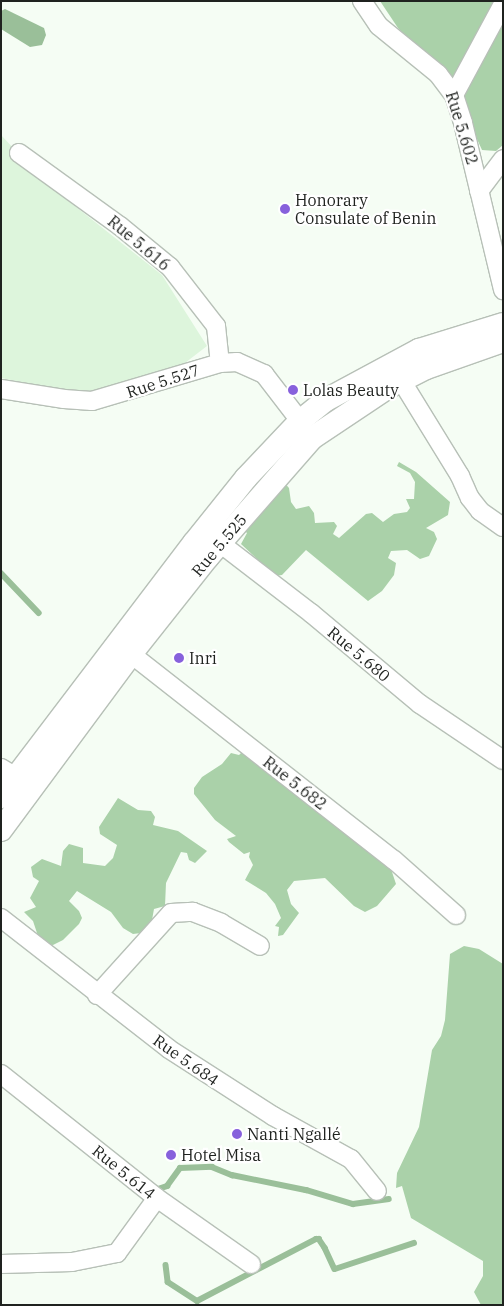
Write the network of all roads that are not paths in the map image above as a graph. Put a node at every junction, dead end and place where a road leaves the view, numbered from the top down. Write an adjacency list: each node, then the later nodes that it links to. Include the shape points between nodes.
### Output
1 (362, 1): 3 (street, Rue 5.602, via 380,26 438,74)
2 (503, 4): 3 (street)
3 (454, 95): 6 (street, Rue 5.602)
4 (19, 153): 10 (street, Rue 5.616, via 120,226 170,267 216,326)
5 (503, 158): 6 (street)
6 (479, 191): 7 (street, Rue 5.602)
7 (503, 290)
8 (503, 324): 13 (street, Rue 5.525, via 419,350 326,400)
9 (503, 341): 11 (street, Rue 5.525, via 463,353)
10 (220, 362): 12 (street, Rue 5.527, via 92,401 64,400); 13 (street, Rue 5.527, via 237,362 264,374)
11 (401, 380): 14 (street, via 470,498 480,511); 15 (street, Rue 5.525, via 312,438)
12 (1, 389)
13 (300, 421): 18 (street, Rue 5.525, via 206,527)
14 (503, 527)
15 (220, 543): 16 (street, Rue 5.525); 17 (street, Rue 5.680, via 420,704)
16 (131, 654): 20 (street, Rue 5.525); 21 (street, Rue 5.682, via 394,860)
17 (503, 760)
18 (9, 772): 19 (street, Rue 5.525)
19 (1, 798)
20 (1, 830)
21 (456, 916)
22 (1, 918): 24 (street, Rue 5.684)
23 (260, 946): 24 (street, via 193,912 176,912 162,920)
24 (97, 995): 26 (street, Rue 5.684, via 222,1085 351,1159)
25 (1, 1074): 27 (street, Rue 5.614)
26 (377, 1191)
27 (157, 1198): 28 (street, via 118,1253 72,1262); 29 (street, Rue 5.614)
28 (1, 1264)
29 (251, 1264)

